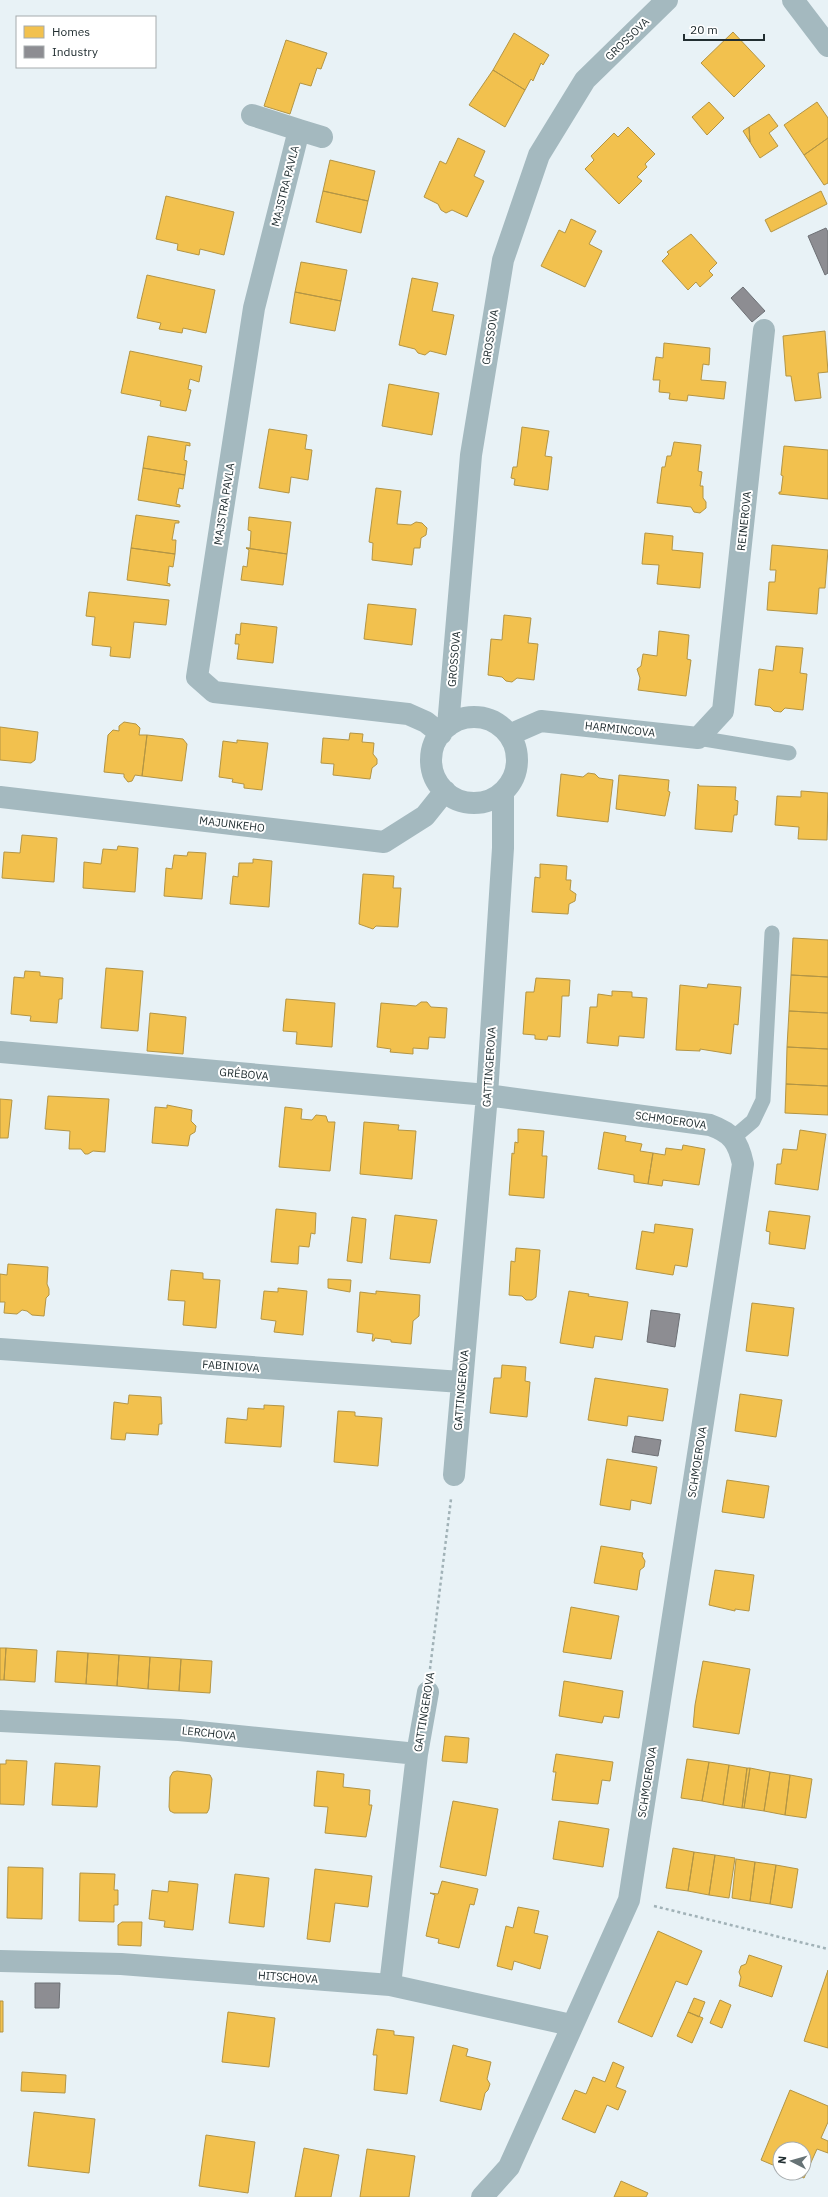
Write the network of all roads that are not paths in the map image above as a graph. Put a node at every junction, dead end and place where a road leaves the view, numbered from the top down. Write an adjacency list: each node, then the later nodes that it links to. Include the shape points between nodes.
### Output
1 (667, 0): 8 (street, GROSSOVA, via 585,80 539,155 503,260 471,455)
2 (793, 0): 3 (street)
3 (828, 46)
4 (252, 115): 5 (street, MAJSTRA PAVLA)
5 (299, 130): 6 (street); 8 (street, MAJSTRA PAVLA, via 254,308 197,677 214,692 408,714)
6 (322, 137)
7 (764, 330): 10 (street, REINEROVA, via 723,711)
8 (445, 730): 9 (street, via 460,720 474,718 487,720 499,726); 12 (street, via 432,752 433,774)
9 (508, 735): 10 (street, HARMINCOVA, via 541,721); 13 (street, via 517,759 516,771 511,783)
10 (698, 738): 11 (lane)
11 (789, 752)
12 (445, 791): 13 (street, via 455,799 473,803 492,799); 14 (street, MAJUNKEHO, via 424,816 384,842)
13 (502, 792): 17 (street, GATTINGEROVA, via 503,848)
14 (0, 797)
15 (772, 933): 18 (lane, via 763,1100 753,1121)
16 (0, 1052): 17 (street, GRÉBOVA)
17 (487, 1095): 18 (street, SCHMOEROVA, via 710,1125 722,1129); 20 (street, GATTINGEROVA)
18 (733, 1138): 27 (street, SCHMOEROVA, via 739,1147 743,1164 629,1900)
19 (0, 1349): 20 (street, FABINIOVA)
20 (461, 1382): 21 (street, GATTINGEROVA)
21 (454, 1475)
22 (428, 1692): 24 (street, GATTINGEROVA)
23 (0, 1721): 24 (street, LERCHOVA, via 179,1730)
24 (417, 1754): 26 (street, GATTINGEROVA)
25 (0, 1961): 26 (street, HITSCHOVA, via 121,1964)
26 (390, 1985): 27 (street, HITSCHOVA)
27 (571, 2025): 28 (street, SCHMOEROVA, via 509,2167)
28 (482, 2197)

